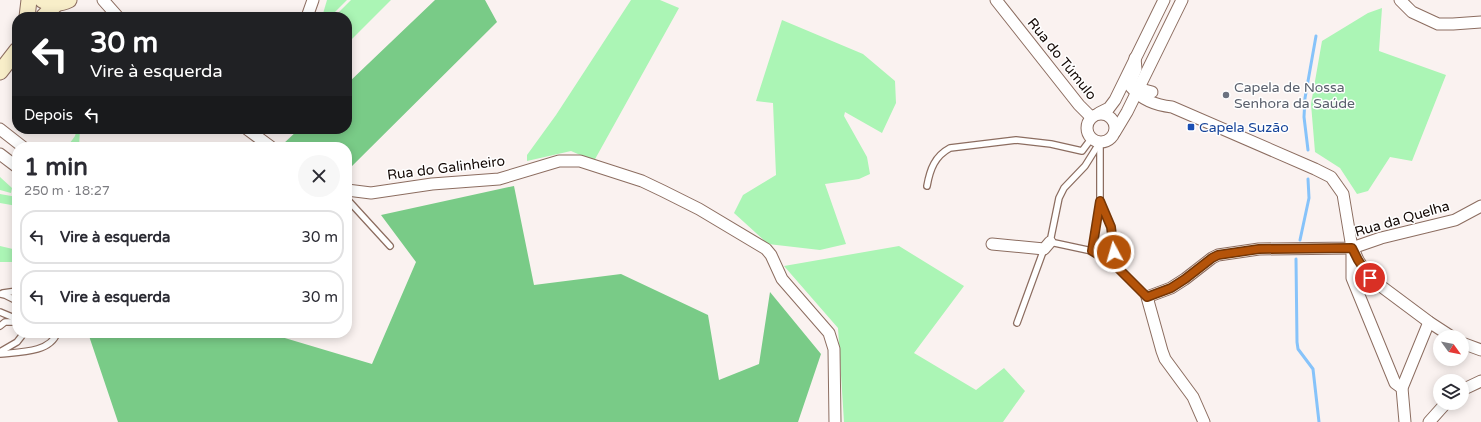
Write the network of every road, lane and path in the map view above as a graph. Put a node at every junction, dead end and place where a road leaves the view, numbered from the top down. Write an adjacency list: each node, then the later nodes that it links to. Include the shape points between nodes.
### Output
1 (29, 0): 9 (street)
2 (103, 0): 11 (street)
3 (313, 0): 12 (street)
4 (996, 0): 23 (street, Rua do Túmulo, via 1079,105)
5 (1164, 0): 16 (street)
6 (1182, 0): 19 (street)
7 (1400, 0): 13 (street, via 1412,12 1438,24)
8 (56, 1): 10 (street)
9 (28, 12)
10 (47, 12)
11 (114, 12)
12 (309, 12)
13 (1481, 22)
14 (12, 44): 17 (street)
15 (12, 56): 18 (street)
16 (1135, 58): 20 (street, via 1136,69 1130,81); 23 (street, via 1115,100)
17 (0, 59)
18 (0, 72)
19 (1144, 77): 20 (street); 21 (street)
20 (1135, 90): 21 (street); 22 (street); 23 (street, via 1125,92 1119,102)
21 (1151, 97): 22 (street); 40 (street, via 1331,177 1343,194)
22 (1130, 106): 25 (street)
23 (1100, 113): 25 (street, via 1112,118 1116,127); 27 (street, via 1086,126 1088,135)
24 (0, 129): 28 (street)
25 (1115, 132): 27 (street, via 1109,140)
26 (254, 134): 29 (street)
27 (1096, 141): 32 (lane, via 1082,151 1016,140 950,148 944,151 929,172); 34 (lane); 39 (lane, via 1085,166 1064,188 1059,198)
28 (17, 142)
29 (264, 142)
30 (0, 154): 31 (street)
31 (12, 163)
32 (927, 186)
33 (352, 191): 63 (street, Rua do Galinheiro, via 371,193 432,184 499,179 559,161 580,161 642,181 663,191 699,209 766,249 771,255 782,279 829,333 834,349)
34 (1100, 201): 41 (lane); 42 (lane, via 1111,227)
35 (352, 204): 38 (lane)
36 (1481, 206): 40 (street, Rua da Quelha, via 1455,220 1381,238)
37 (992, 244): 39 (street)
38 (390, 246)
39 (1047, 246): 41 (lane); 51 (lane)
40 (1352, 248): 45 (street, Rua da Quelha, via 1259,249 1218,255 1171,288); 50 (street, via 1370,278); 61 (street, via 1352,278 1395,384)
41 (1092, 251): 42 (lane)
42 (1115, 265): 45 (lane)
43 (12, 292): 44 (lane)
44 (0, 294): 46 (lane)
45 (1147, 297): 64 (street, via 1165,359 1193,397)
46 (12, 299)
47 (0, 312): 48 (lane)
48 (12, 317)
49 (12, 322): 52 (lane, via 5,322)
50 (1429, 322): 53 (street); 61 (street)
51 (1017, 323)
52 (0, 326)
53 (1441, 330)
54 (20, 338): 58 (lane)
55 (55, 338): 58 (lane, via 44,347)
56 (1469, 346): 57 (street)
57 (1481, 350)
58 (0, 353)
59 (1481, 381): 60 (street)
60 (1469, 387)
61 (1402, 388): 65 (street)
62 (1440, 410): 66 (street)
63 (835, 422)
64 (1204, 422)
65 (1405, 422)
66 (1429, 422)

